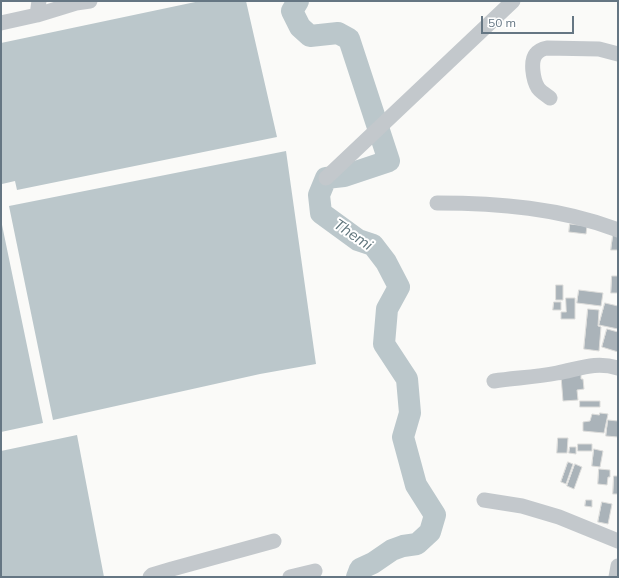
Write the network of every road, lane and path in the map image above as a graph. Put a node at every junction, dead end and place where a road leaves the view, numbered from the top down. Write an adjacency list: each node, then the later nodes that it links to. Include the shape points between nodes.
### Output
1 (90, 1): 3 (street)
2 (513, 1): 7 (street)
3 (38, 8): 4 (street)
4 (1, 23)
5 (618, 54): 6 (street, via 599,49 540,50 534,55 534,79 538,88)
6 (550, 98)
7 (326, 178)
8 (437, 203): 9 (street, via 494,205 563,213)
9 (618, 230)
10 (618, 368): 11 (street, via 586,366 557,373)
11 (494, 381)
12 (484, 500): 14 (street, via 522,506 559,517)
13 (274, 541): 17 (street)
14 (618, 541)
15 (618, 566): 19 (street)
16 (314, 571): 18 (street)
17 (150, 577)
18 (290, 577)
19 (616, 577)

